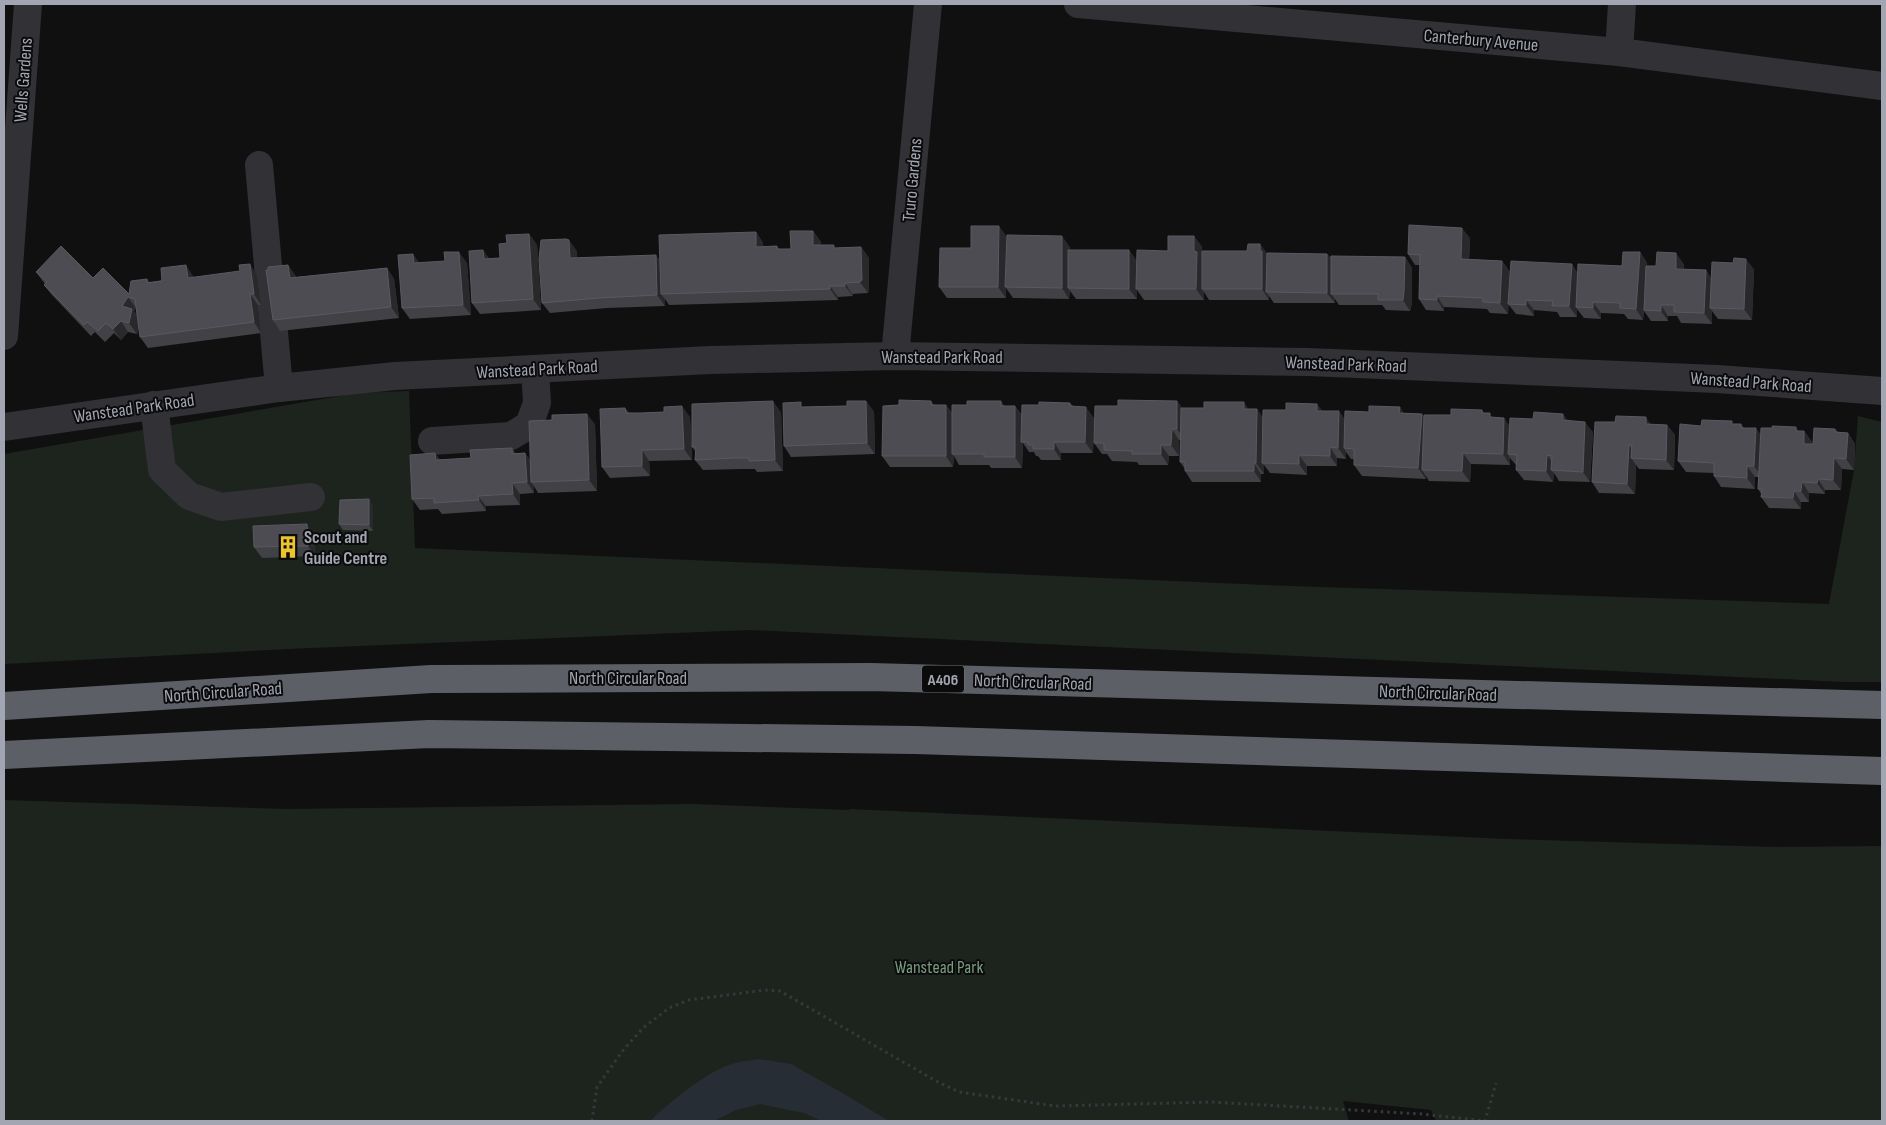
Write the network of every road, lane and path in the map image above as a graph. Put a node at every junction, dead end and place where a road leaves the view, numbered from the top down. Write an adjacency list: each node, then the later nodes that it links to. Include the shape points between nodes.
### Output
1 (28, 4): 8 (street, Wells Gardens)
2 (928, 4): 9 (street, Truro Gardens)
3 (1078, 4): 5 (street, Canterbury Avenue)
4 (1622, 4): 5 (street)
5 (1619, 52): 6 (street, Canterbury Avenue)
6 (1882, 86)
7 (259, 164): 11 (street)
8 (4, 336)
9 (896, 356): 10 (street, Wanstead Park Road, via 710,360); 12 (street, Wanstead Park Road, via 1308,362 1717,379)
10 (535, 369): 11 (street, Wanstead Park Road, via 395,376); 15 (street, via 537,403 529,425 511,436)
11 (279, 388): 13 (street, Wanstead Park Road)
12 (1882, 391)
13 (154, 405): 14 (street, Wanstead Park Road); 16 (street, via 162,470 189,496 221,507)
14 (4, 427)
15 (432, 441)
16 (311, 497)
17 (1882, 705): 18 (highway, North Circular Road / A406, via 841,677 431,678)
18 (4, 706)
19 (4, 755): 20 (highway, via 429,734 925,740)
20 (1882, 770)
21 (1496, 1084): 23 (path)
22 (592, 1121): 23 (path, via 597,1088 624,1049 643,1028 669,1008 689,1000 765,990 780,991 959,1092 1055,1106 1211,1102 1422,1114)
23 (1485, 1121)

